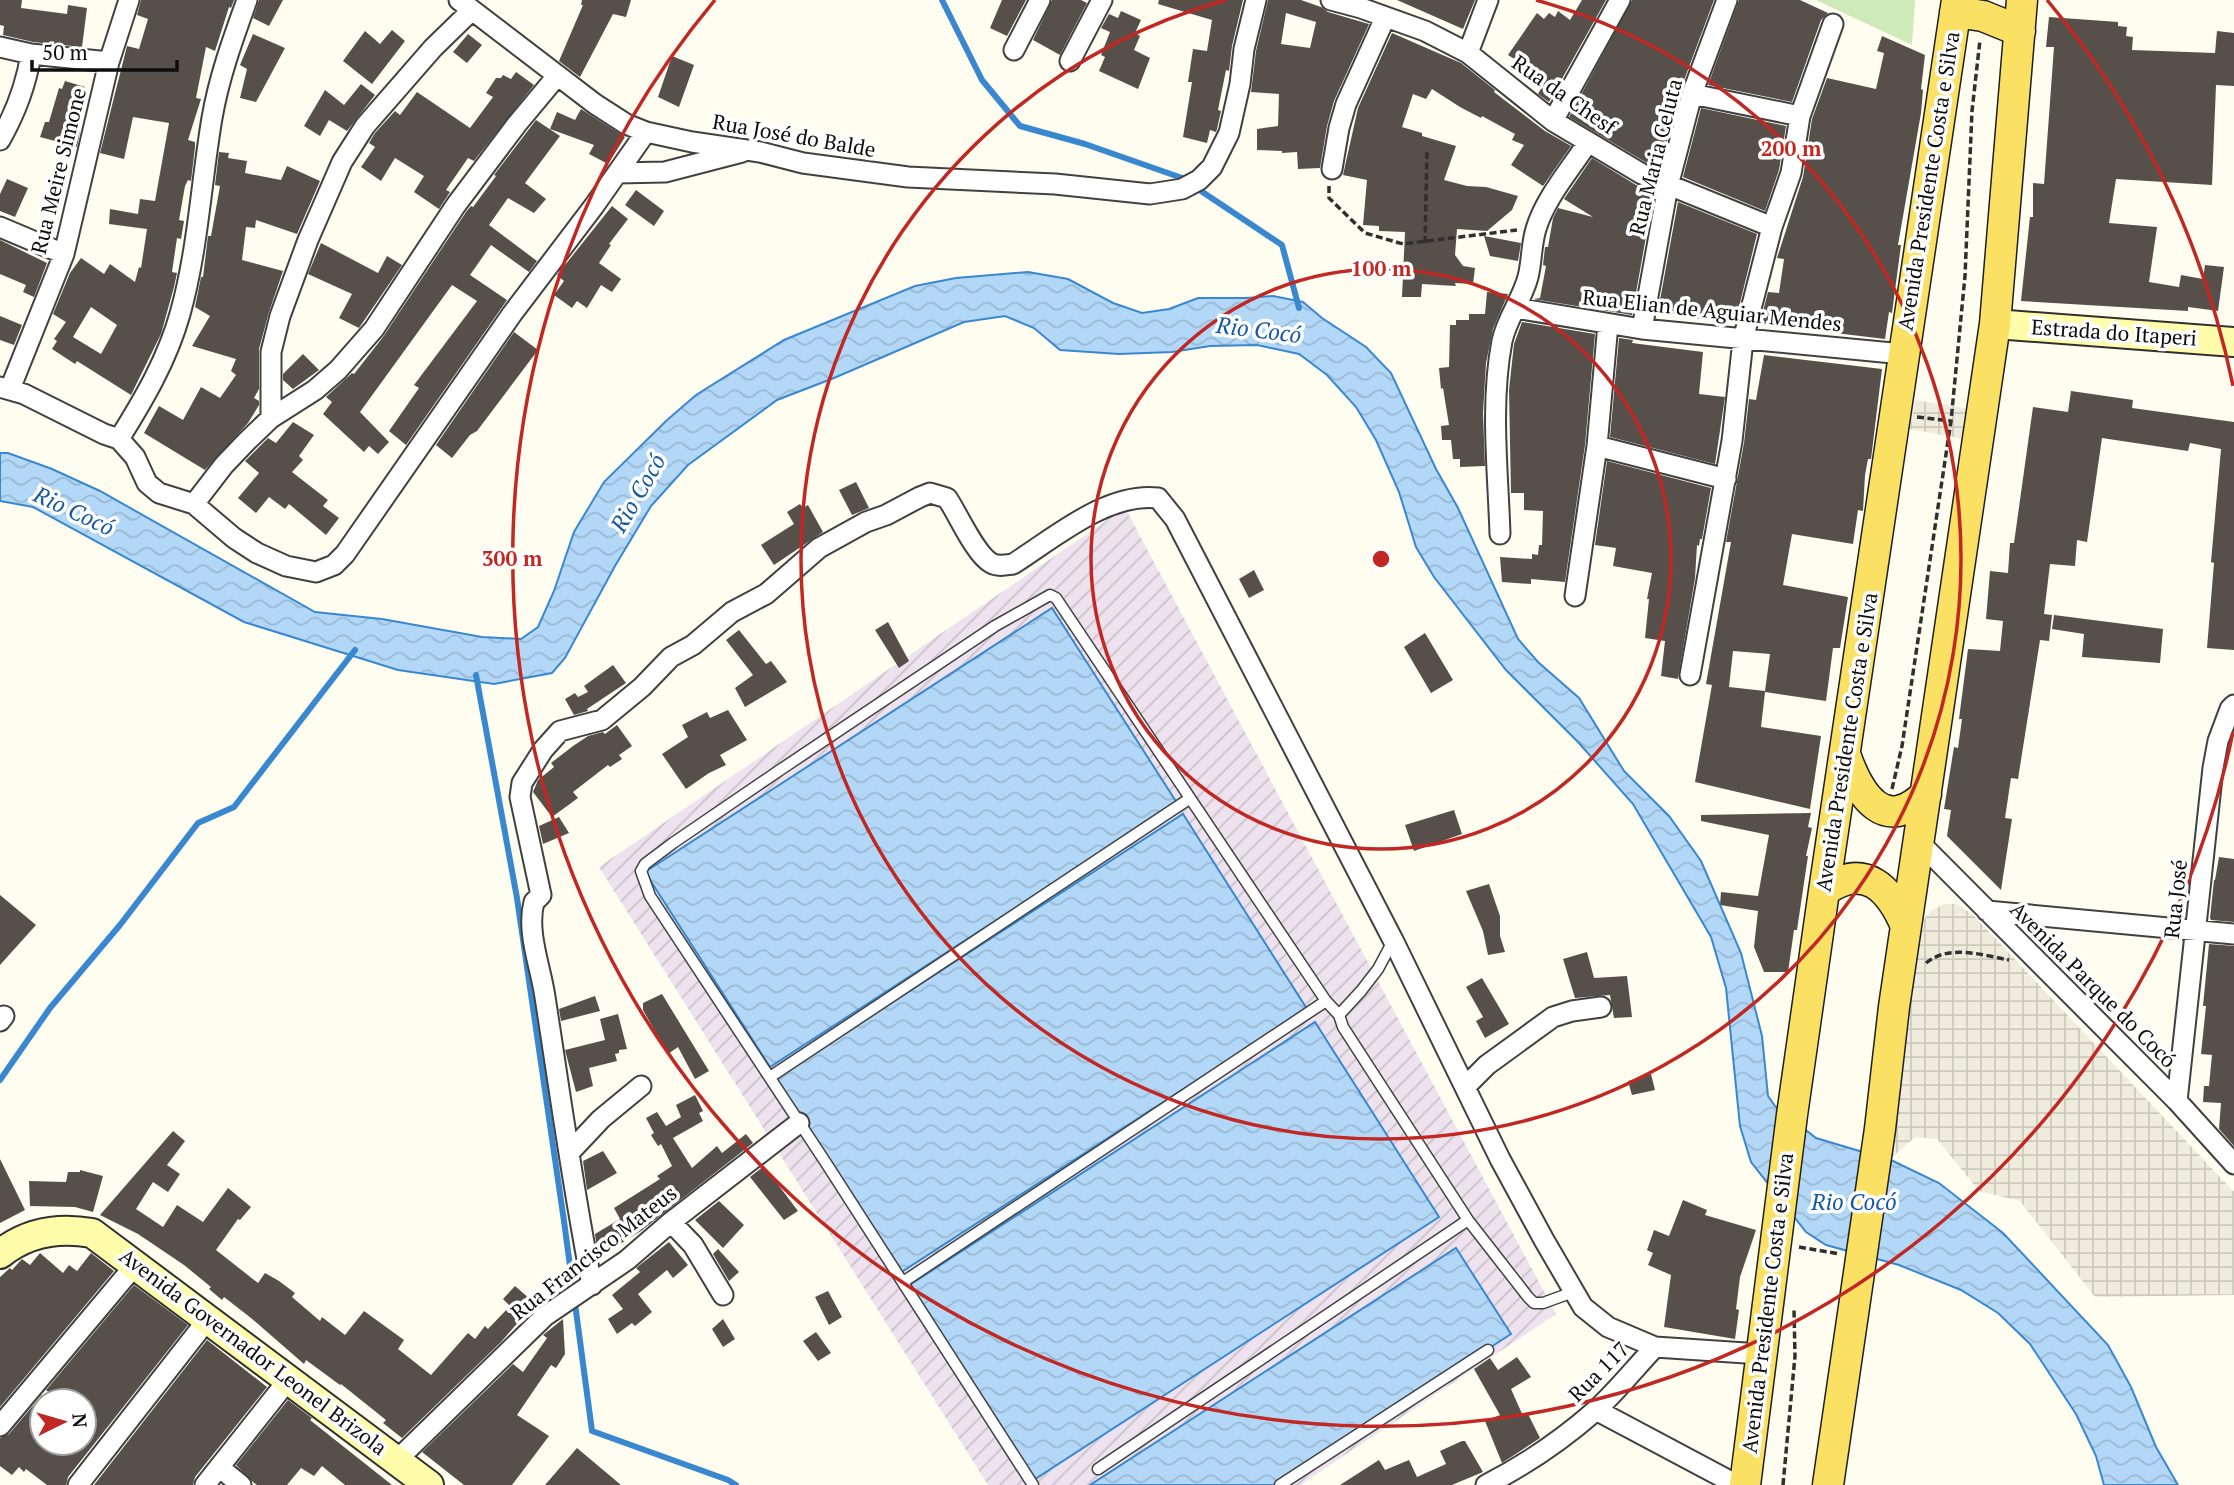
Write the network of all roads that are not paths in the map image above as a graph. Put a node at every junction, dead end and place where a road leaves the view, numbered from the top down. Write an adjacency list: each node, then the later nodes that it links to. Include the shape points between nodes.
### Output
1 (129, 0): 21 (street, Rua Meire Simone)
2 (247, 0): 45 (street, via 226,56 215,106 180,314 148,393)
3 (1040, 0): 17 (street)
4 (1102, 0): 20 (street)
5 (1256, 0): 29 (street, Rua José do Balde, via 1229,133 1212,167 1182,189 1133,193 1043,183 908,177)
6 (1331, 0): 13 (street, Rua da Chesf)
7 (1488, 0): 18 (street)
8 (1620, 0): 25 (street)
9 (1727, 0): 23 (street, Rua Maria Celuta)
10 (2022, 0): 15 (main road)
11 (466, 5): 22 (street, Rua José do Balde); 44 (street, via 365,126 342,162 280,316 271,352)
12 (1965, 9): 15 (main road); 42 (main road, Avenida Presidente Costa e Silva)
13 (1385, 18): 18 (street, Rua da Chesf); 30 (street, via 1346,104)
14 (1833, 24): 24 (street)
15 (2020, 31): 38 (main road)
16 (0, 47): 19 (street)
17 (1014, 50)
18 (1468, 53): 25 (street, Rua da Chesf)
19 (31, 54): 21 (street); 27 (street, via 21,99)
20 (1070, 61)
21 (109, 62): 35 (street, Rua Meire Simone)
22 (557, 76): 26 (street, Rua José do Balde, via 625,124); 44 (street, via 456,205 374,329 315,390)
23 (1692, 94): 24 (street); 32 (street, Rua Maria Celuta)
24 (1800, 116): 34 (street, via 1791,173)
25 (1553, 121): 28 (street, Rua da Chesf)
26 (646, 132): 29 (street, Rua José do Balde); 31 (street)
27 (0, 140)
28 (1588, 142): 32 (street, Rua da Chesf); 36 (street, via 1536,228 1529,275)
29 (746, 150): 31 (street, via 665,172)
30 (1332, 169)
31 (617, 173): 48 (street, via 334,565 316,572 286,566 234,538)
32 (1668, 186): 34 (street, Rua da Chesf); 39 (street, Rua Maria Celuta)
33 (0, 227): 35 (street)
34 (1772, 227): 40 (street)
35 (64, 254): 43 (street, Rua Meire Simone)
36 (1515, 308): 37 (street, Rua Elian de Aguiar Mendes); 49 (street, via 1508,320 1499,366)
37 (1608, 324): 39 (street, Rua Elian de Aguiar Mendes); 46 (street)
38 (1995, 324): 41 (street, Estrada do Itaperi); 54 (main road)
39 (1642, 329): 40 (street, Rua Elian de Aguiar Mendes)
40 (1743, 340): 42 (street, Rua Elian de Aguiar Mendes); 47 (street)
41 (2234, 342)
42 (1903, 354): 53 (main road, Avenida Presidente Costa e Silva)
43 (5, 388): 45 (street)
44 (271, 418): 48 (street)
45 (119, 439): 48 (street, via 135,457 147,484 159,493)
46 (1597, 446): 47 (street); 50 (street)
47 (1726, 479): 51 (street)
48 (194, 504)
49 (1500, 534)
50 (1575, 596)
51 (1690, 675)
52 (2234, 705): 60 (street, Rua José, via 2218,741)
53 (1846, 757): 54 (main road, via 1861,791 1887,811 1908,809); 57 (main road, Avenida Presidente Costa e Silva)
54 (1926, 794): 56 (main road)
55 (1189, 799): 63 (lane); 66 (lane); 66 (lane, via 1056,598 1043,598 995,626 673,843 641,871 650,896)
56 (1918, 841): 58 (street, Avenida Parque do Cocó); 59 (main road)
57 (1824, 891): 59 (main road, via 1845,879 1873,882 1891,898); 84 (main road, Avenida Presidente Costa e Silva)
58 (1987, 911): 60 (street); 69 (street, Avenida Parque do Cocó)
59 (1906, 926): 100 (main road)
60 (2195, 931): 61 (street); 69 (street, Rua José)
61 (2234, 934)
62 (1393, 940): 65 (lane, via 1362,992); 68 (street); 71 (street, via 1175,519 1157,498 1125,500 1103,508 1003,566 989,562 947,499 930,493 819,548 766,594 732,612 693,645 670,657 602,720 560,731 522,783 522,809 541,895 534,902 532,925)
63 (1326, 1001): 65 (lane); 77 (lane)
64 (1601, 1007): 68 (street, via 1553,1017)
65 (1339, 1015): 73 (lane)
66 (770, 1077): 70 (lane)
67 (641, 1086): 71 (street)
68 (1466, 1086): 79 (street, via 1500,1159)
69 (2176, 1101): 72 (street, Avenida Parque do Cocó)
70 (799, 1124): 74 (street, Rua Francisco Mateus); 77 (lane)
71 (569, 1153): 78 (street)
72 (2234, 1164)
73 (1468, 1220): 79 (lane, via 1534,1303); 90 (lane)
74 (671, 1222): 78 (street, Rua Francisco Mateus); 80 (street, via 693,1245)
75 (0, 1254): 76 (street, Avenida Governador Leonel Brizola, via 40,1232 62,1230 92,1233)
76 (136, 1264): 81 (street, Avenida Governador Leonel Brizola); 87 (street)
77 (903, 1282): 95 (lane)
78 (592, 1285): 88 (street, Rua Francisco Mateus, via 544,1316)
79 (1576, 1291): 82 (street, via 1583,1307 1608,1327)
80 (723, 1295)
81 (208, 1319): 85 (street, Avenida Governador Leonel Brizola); 91 (street)
82 (1655, 1347): 84 (street, Rua 117); 86 (street, Rua 117)
83 (1488, 1350): 96 (lane)
84 (1760, 1354): 99 (main road, Avenida Presidente Costa e Silva)
85 (289, 1379): 88 (street, Avenida Governador Leonel Brizola); 89 (street)
86 (1596, 1410): 97 (street, Rua 117, via 1558,1441); 98 (street)
87 (0, 1426)
88 (397, 1460): 94 (street, Avenida Governador Leonel Brizola)
89 (219, 1467): 92 (street); 93 (street)
90 (1098, 1469)
91 (78, 1485)
92 (205, 1485)
93 (241, 1485)
94 (429, 1485)
95 (1033, 1485)
96 (1280, 1485)
97 (1486, 1485)
98 (1737, 1485)
99 (1745, 1485)
100 (1828, 1485)

